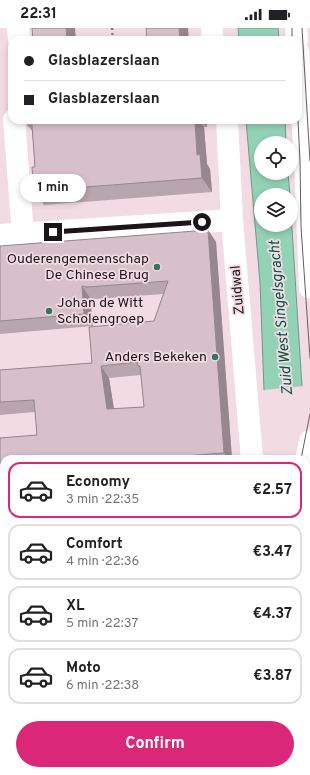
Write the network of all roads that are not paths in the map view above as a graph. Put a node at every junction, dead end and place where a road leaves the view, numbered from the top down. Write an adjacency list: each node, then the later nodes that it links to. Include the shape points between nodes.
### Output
1 (302, 115): 7 (street)
2 (14, 124): 5 (street)
3 (227, 124): 4 (street, Zuidwal)
4 (232, 220): 5 (street); 8 (street, Zuidwal)
5 (23, 234): 6 (street)
6 (0, 235)
7 (310, 288)
8 (252, 455)

